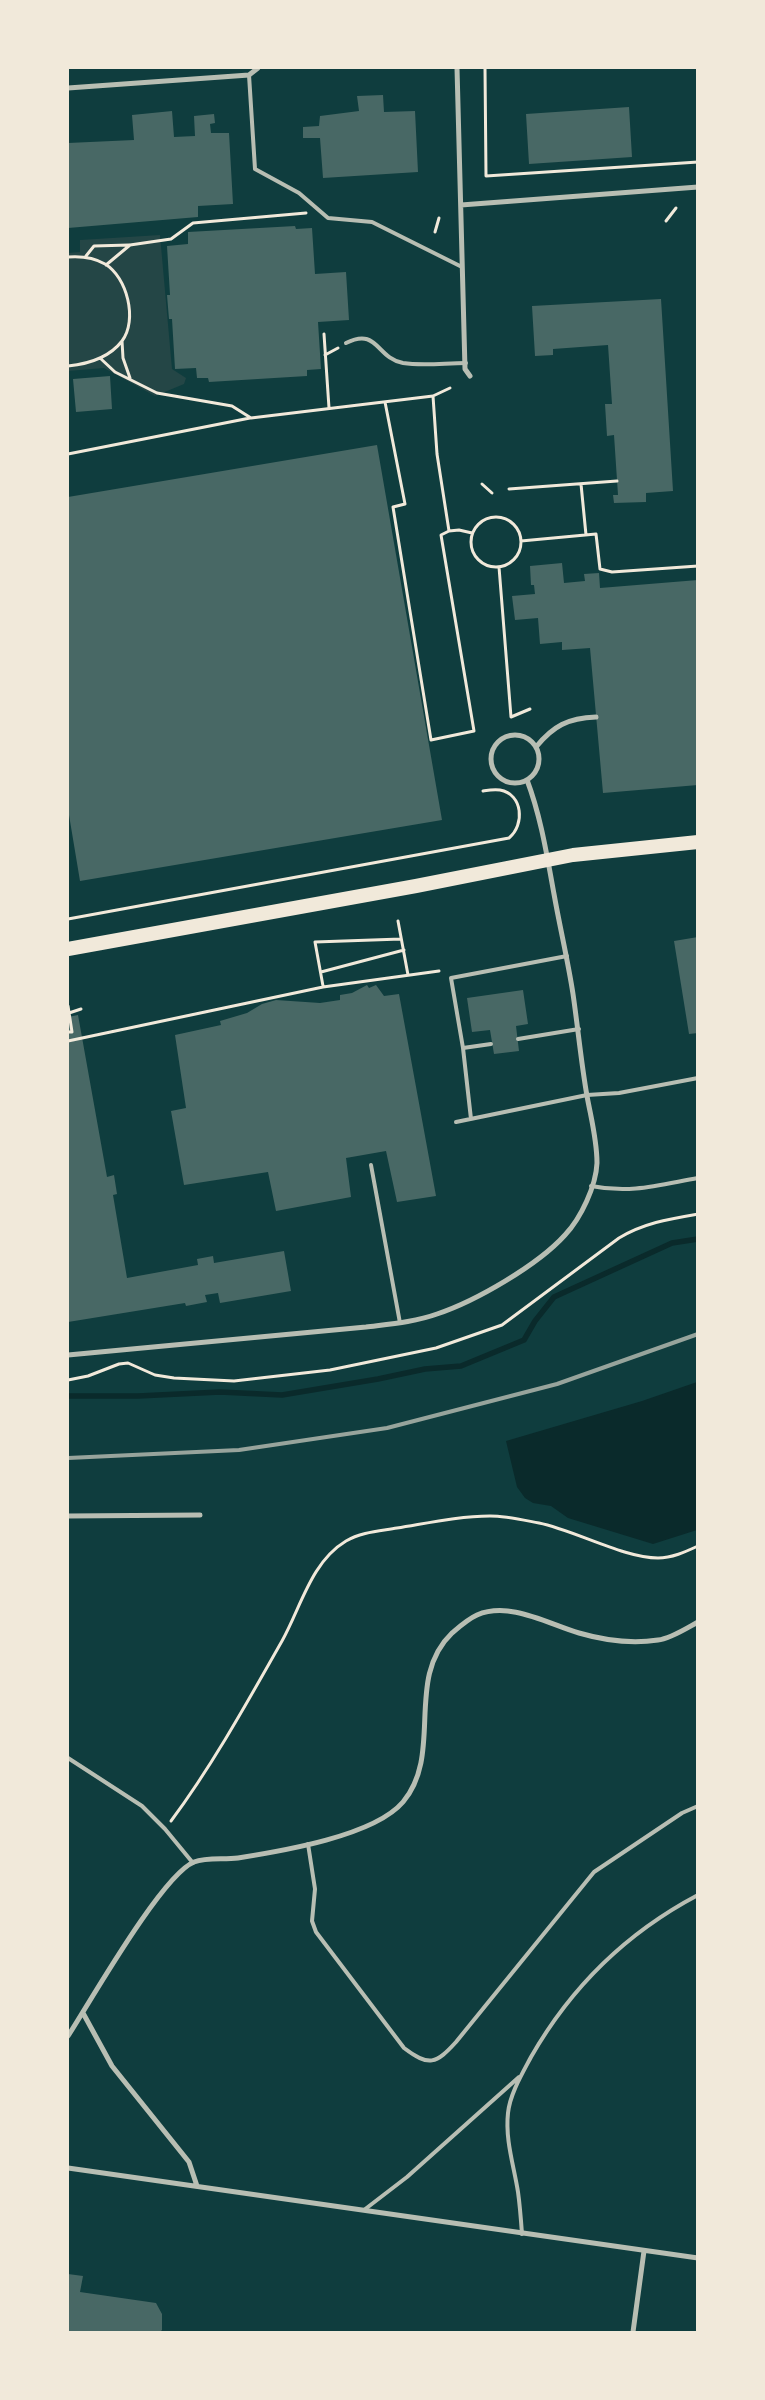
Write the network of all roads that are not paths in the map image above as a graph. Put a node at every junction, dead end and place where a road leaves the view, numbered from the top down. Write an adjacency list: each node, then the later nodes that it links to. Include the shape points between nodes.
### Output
1 (258, 68): 3 (street)
2 (457, 68): 6 (street)
3 (249, 75): 4 (street); 7 (lane, via 254,169 278,180 328,218 372,222)
4 (68, 88)
5 (698, 187): 6 (street)
6 (461, 205): 7 (street)
7 (462, 267): 9 (street)
8 (346, 343): 9 (lane, via 359,337 370,339 385,354 402,362)
9 (466, 363): 10 (street, via 465,369)
10 (470, 376)
11 (596, 717): 12 (street, via 584,717 556,726)
12 (536, 747): 13 (street, via 539,761); 13 (street, via 524,737 508,736 495,746 492,753 493,769 504,780 511,783)
13 (527, 780): 15 (street)
14 (698, 842): 15 (highway, via 573,855)
15 (548, 861): 16 (highway); 17 (street)
16 (68, 950)
17 (567, 956): 18 (street); 21 (lane, via 451,978)
18 (579, 1029): 19 (lane); 23 (street)
19 (518, 1039)
20 (490, 1044): 21 (lane)
21 (463, 1048): 24 (lane)
22 (698, 1078): 23 (lane, via 619,1093)
23 (587, 1095): 24 (lane); 28 (street, via 597,1165)
24 (471, 1119): 25 (lane)
25 (456, 1122)
26 (371, 1165): 29 (lane)
27 (698, 1178): 28 (lane, via 634,1190 616,1191)
28 (591, 1186): 29 (street, via 579,1215 565,1235 543,1254 472,1299 437,1315)
29 (400, 1323): 30 (street)
30 (68, 1355)
31 (200, 1515): 32 (street)
32 (68, 1516)
33 (698, 1622): 36 (street, via 659,1640 607,1640 518,1613 495,1610 476,1615 456,1629 433,1658 427,1677 421,1769 402,1803 379,1819)
34 (68, 1758): 37 (lane, via 142,1806)
35 (698, 1806): 36 (lane, via 682,1813 594,1872 456,2042 438,2060 430,2062 420,2060 404,2048 316,1932 312,1921 315,1889)
36 (308, 1844): 37 (street)
37 (193, 1863): 39 (street, via 159,1895)
38 (698, 1895): 41 (lane, via 640,1930 604,1960 566,2004)
39 (83, 2013): 40 (street); 43 (street, via 112,2066 190,2162)
40 (68, 2036)
41 (521, 2075): 44 (lane, via 407,2177); 45 (lane, via 508,2112 508,2144 518,2192)
42 (68, 2168): 43 (street)
43 (197, 2186): 44 (street)
44 (364, 2210): 45 (street)
45 (522, 2234): 46 (street)
46 (644, 2251): 47 (street); 48 (street)
47 (698, 2258)
48 (633, 2332)

